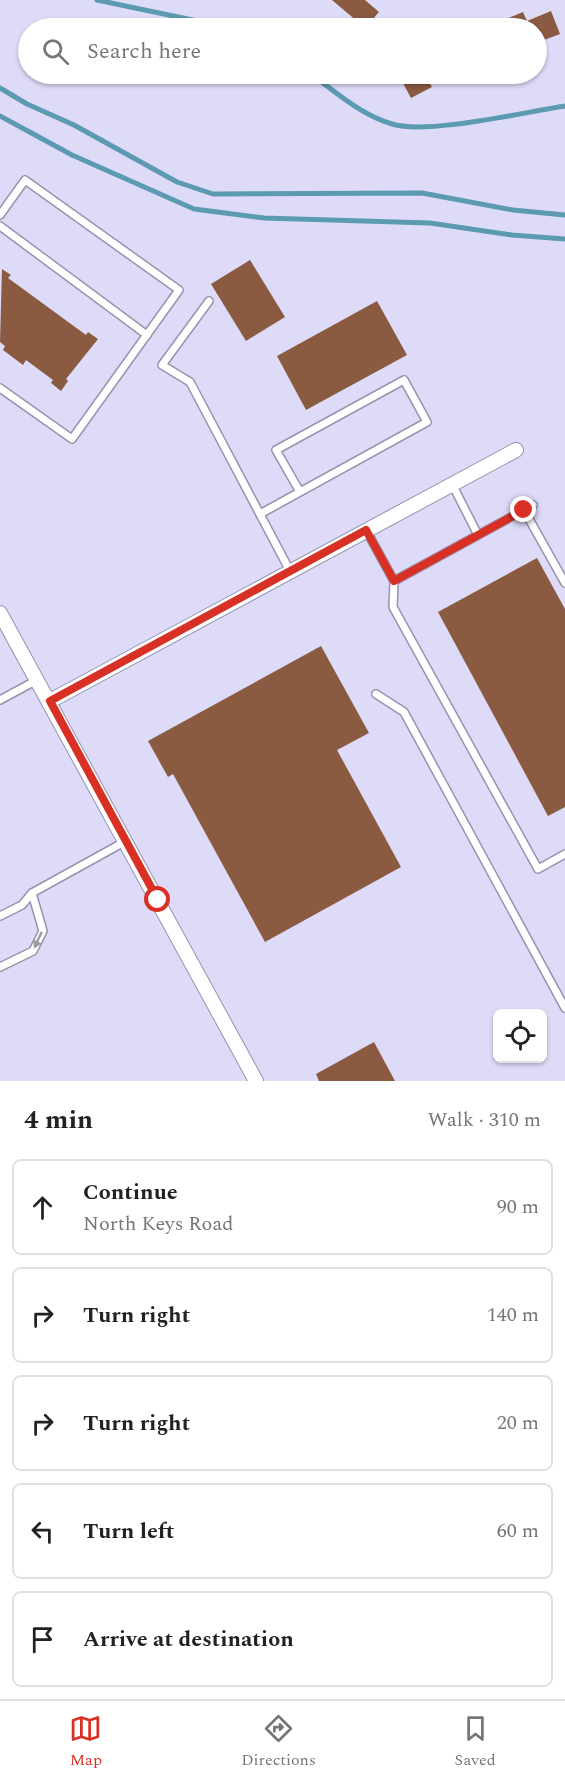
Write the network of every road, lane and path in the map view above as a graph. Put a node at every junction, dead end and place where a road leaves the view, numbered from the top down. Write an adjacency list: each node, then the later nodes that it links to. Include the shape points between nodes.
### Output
1 (0, 215): 4 (lane, via 25,180 179,290)
2 (0, 226): 4 (lane)
3 (209, 301): 11 (lane, via 162,365 190,382)
4 (147, 334): 5 (lane, via 72,439)
5 (0, 388)
6 (516, 450): 7 (street)
7 (452, 484): 12 (street); 13 (lane)
8 (300, 492): 8 (lane, via 427,422 404,380 276,450); 11 (lane)
9 (533, 505): 10 (lane)
10 (524, 510): 13 (lane); 16 (lane)
11 (260, 514): 14 (lane)
12 (366, 530): 14 (street); 15 (lane)
13 (478, 535): 15 (lane)
14 (290, 571): 21 (street)
15 (394, 581): 23 (lane, via 393,607 538,869)
16 (565, 583)
17 (0, 613): 18 (street)
18 (38, 679): 20 (lane); 21 (street)
19 (376, 694): 27 (lane, via 404,712)
20 (0, 700)
21 (50, 701): 22 (street)
22 (126, 841): 24 (lane); 28 (street)
23 (565, 854)
24 (32, 893): 25 (lane, via 22,905); 26 (lane, one-way to 26, via 43,931 33,951)
25 (0, 916)
26 (0, 967)
27 (565, 1008)
28 (256, 1081)

